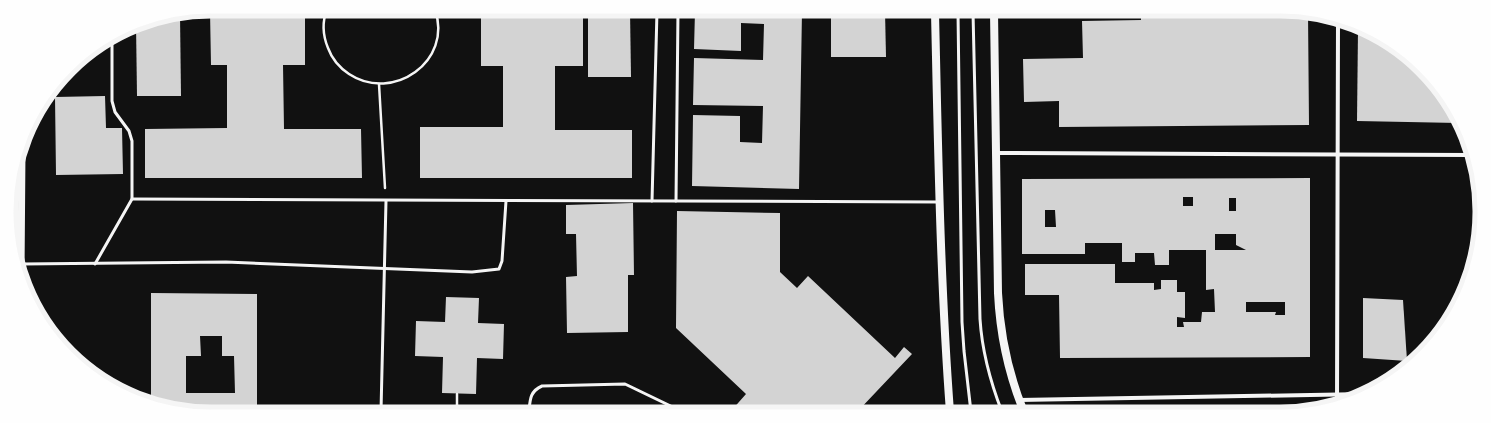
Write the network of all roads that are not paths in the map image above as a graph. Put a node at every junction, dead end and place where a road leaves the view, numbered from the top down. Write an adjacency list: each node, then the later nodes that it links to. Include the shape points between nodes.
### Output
1 (657, 16): 16 (lane)
2 (678, 16): 17 (lane)
3 (935, 16): 18 (main road)
4 (958, 16): 31 (lane, via 962,322)
5 (973, 16): 32 (lane, via 980,319 986,365)
6 (994, 16): 9 (main road)
7 (1338, 25): 10 (street)
8 (112, 43): 13 (lane, via 112,101 115,112 129,131 132,141)
9 (996, 153): 10 (street); 26 (main road, via 999,320 1008,367)
10 (1338, 154): 11 (street); 23 (street)
11 (1466, 155)
12 (22, 166): 19 (street)
13 (132, 199): 15 (lane); 21 (lane)
14 (506, 200): 15 (lane); 16 (lane); 22 (lane, via 502,261 499,268 472,272)
15 (386, 201): 22 (lane)
16 (652, 201): 17 (lane)
17 (676, 201): 18 (lane)
18 (939, 202): 30 (main road, via 943,324)
19 (21, 254)
20 (24, 264): 21 (lane)
21 (95, 264): 22 (lane, via 226,262)
22 (384, 268): 27 (lane)
23 (1337, 394): 24 (street); 25 (street); 26 (street)
24 (1349, 394)
25 (1337, 398)
26 (1019, 400): 33 (main road)
27 (381, 407)
28 (530, 407): 29 (lane, via 531,397 537,388 542,386 625,384)
29 (673, 407)
30 (950, 407)
31 (970, 407)
32 (1000, 407)
33 (1022, 407)

